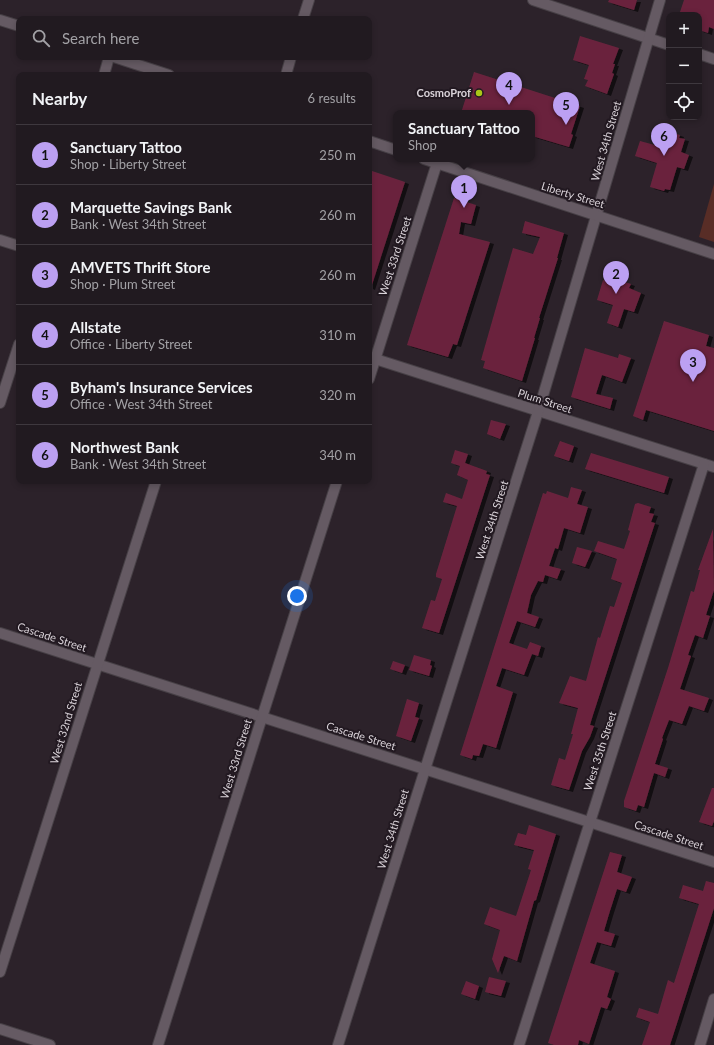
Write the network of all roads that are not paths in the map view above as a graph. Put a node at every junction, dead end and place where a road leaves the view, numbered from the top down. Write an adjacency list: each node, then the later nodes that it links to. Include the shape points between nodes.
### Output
1 (309, 0): 4 (street)
2 (533, 0): 7 (street)
3 (660, 0): 7 (street, West 34th Street)
4 (304, 16)
5 (0, 20): 6 (street)
6 (16, 25)
7 (648, 38): 8 (street); 21 (street, West 34th Street)
8 (666, 44)
9 (702, 55): 10 (street)
10 (714, 59)
11 (108, 60): 14 (street)
12 (123, 60): 15 (street)
13 (290, 60): 16 (street)
14 (105, 72)
15 (160, 72)
16 (287, 72)
17 (372, 142): 18 (street)
18 (393, 149)
19 (434, 162): 20 (street, Liberty Street)
20 (437, 163): 21 (street, Liberty Street); 26 (street, West 33rd Street)
21 (597, 215): 24 (street, Liberty Street); 28 (street, West 34th Street)
22 (0, 240): 23 (street)
23 (16, 245)
24 (714, 254)
25 (16, 353): 27 (street)
26 (372, 358): 28 (street, Plum Street)
27 (0, 403)
28 (539, 411): 29 (street, Plum Street); 35 (street, West 34th Street)
29 (709, 465): 36 (street, West 35th Street)
30 (155, 484): 33 (street, West 32nd Street)
31 (336, 484): 34 (street, West 33rd Street)
32 (0, 633): 33 (street, Cascade Street)
33 (97, 664): 34 (street, Cascade Street); 38 (street, West 32nd Street)
34 (262, 717): 35 (street, Cascade Street); 42 (street, West 33rd Street)
35 (425, 768): 36 (street, Cascade Street); 43 (street, West 34th Street)
36 (590, 823): 37 (street, Cascade Street); 44 (street, West 35th Street)
37 (714, 862)
38 (0, 972)
39 (714, 999): 45 (street)
40 (0, 1029): 41 (street)
41 (50, 1045)
42 (158, 1045)
43 (338, 1045)
44 (519, 1045)
45 (700, 1045)

